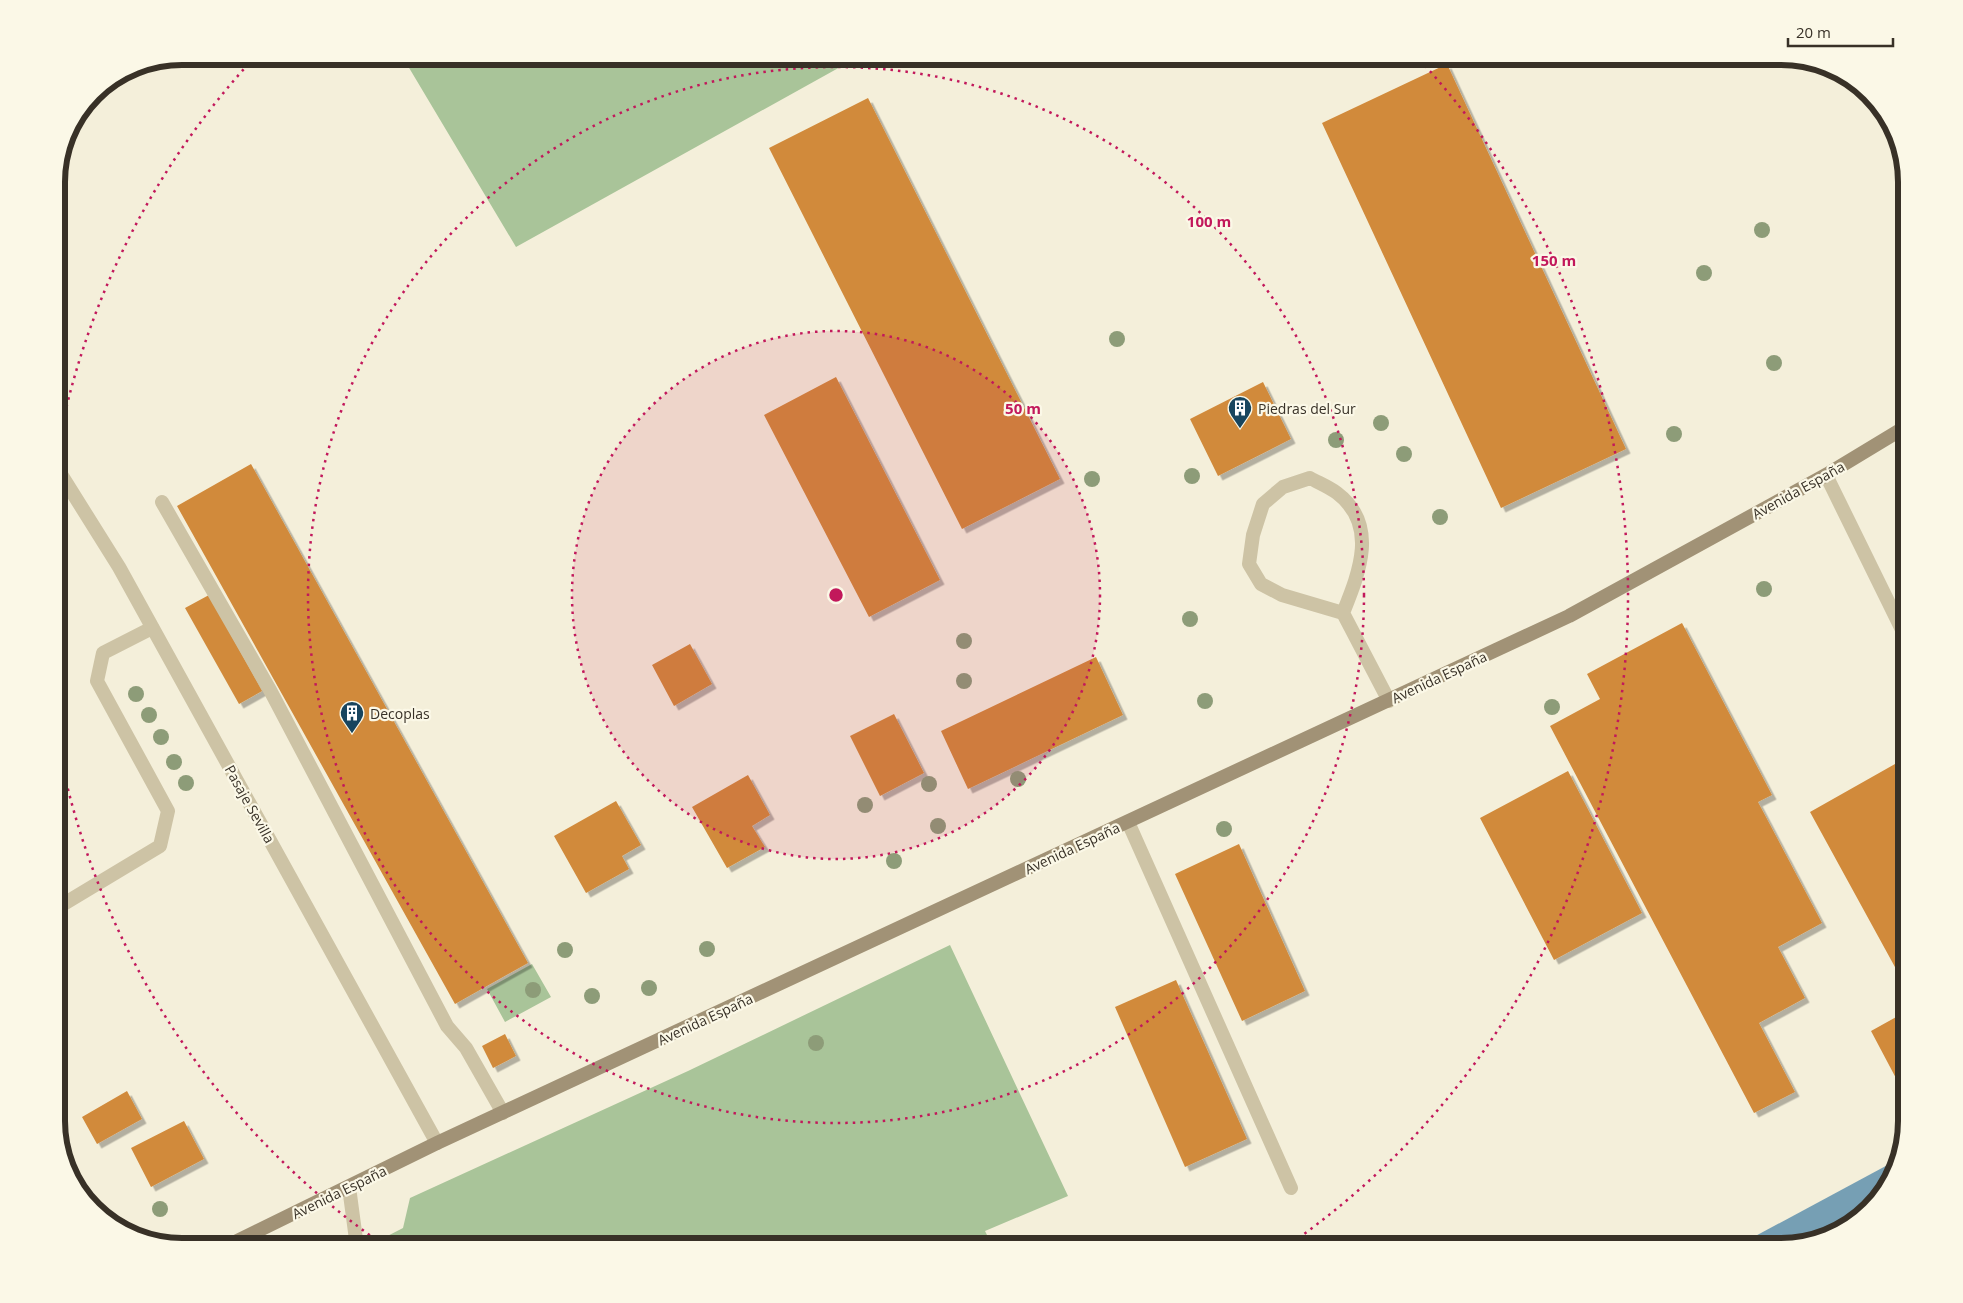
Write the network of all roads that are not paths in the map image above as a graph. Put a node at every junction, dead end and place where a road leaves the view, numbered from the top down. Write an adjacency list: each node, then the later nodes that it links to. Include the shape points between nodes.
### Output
1 (1898, 431): 2 (main road, Avenida España)
2 (1826, 475): 6 (street); 8 (main road, Avenida España, via 1569,616)
3 (65, 482): 7 (street, Pasaje Sevilla, via 120,567)
4 (162, 502): 11 (street, via 270,690 447,1026 466,1048)
5 (1344, 613): 5 (street, via 1363,551 1359,518 1338,494 1310,478 1283,487 1263,504 1252,535 1250,564 1261,584 1282,596); 8 (street)
6 (1898, 622)
7 (152, 628): 10 (street, via 103,653 97,681 168,811 160,846); 12 (street, Pasaje Sevilla)
8 (1389, 701): 9 (main road, Avenida España)
9 (1128, 822): 11 (main road, Avenida España); 14 (street)
10 (65, 903)
11 (503, 1113): 12 (main road, Avenida España)
12 (437, 1143): 13 (main road, Avenida España)
13 (349, 1187): 15 (main road, Avenida España); 16 (street)
14 (1291, 1188)
15 (244, 1238)
16 (356, 1238)

